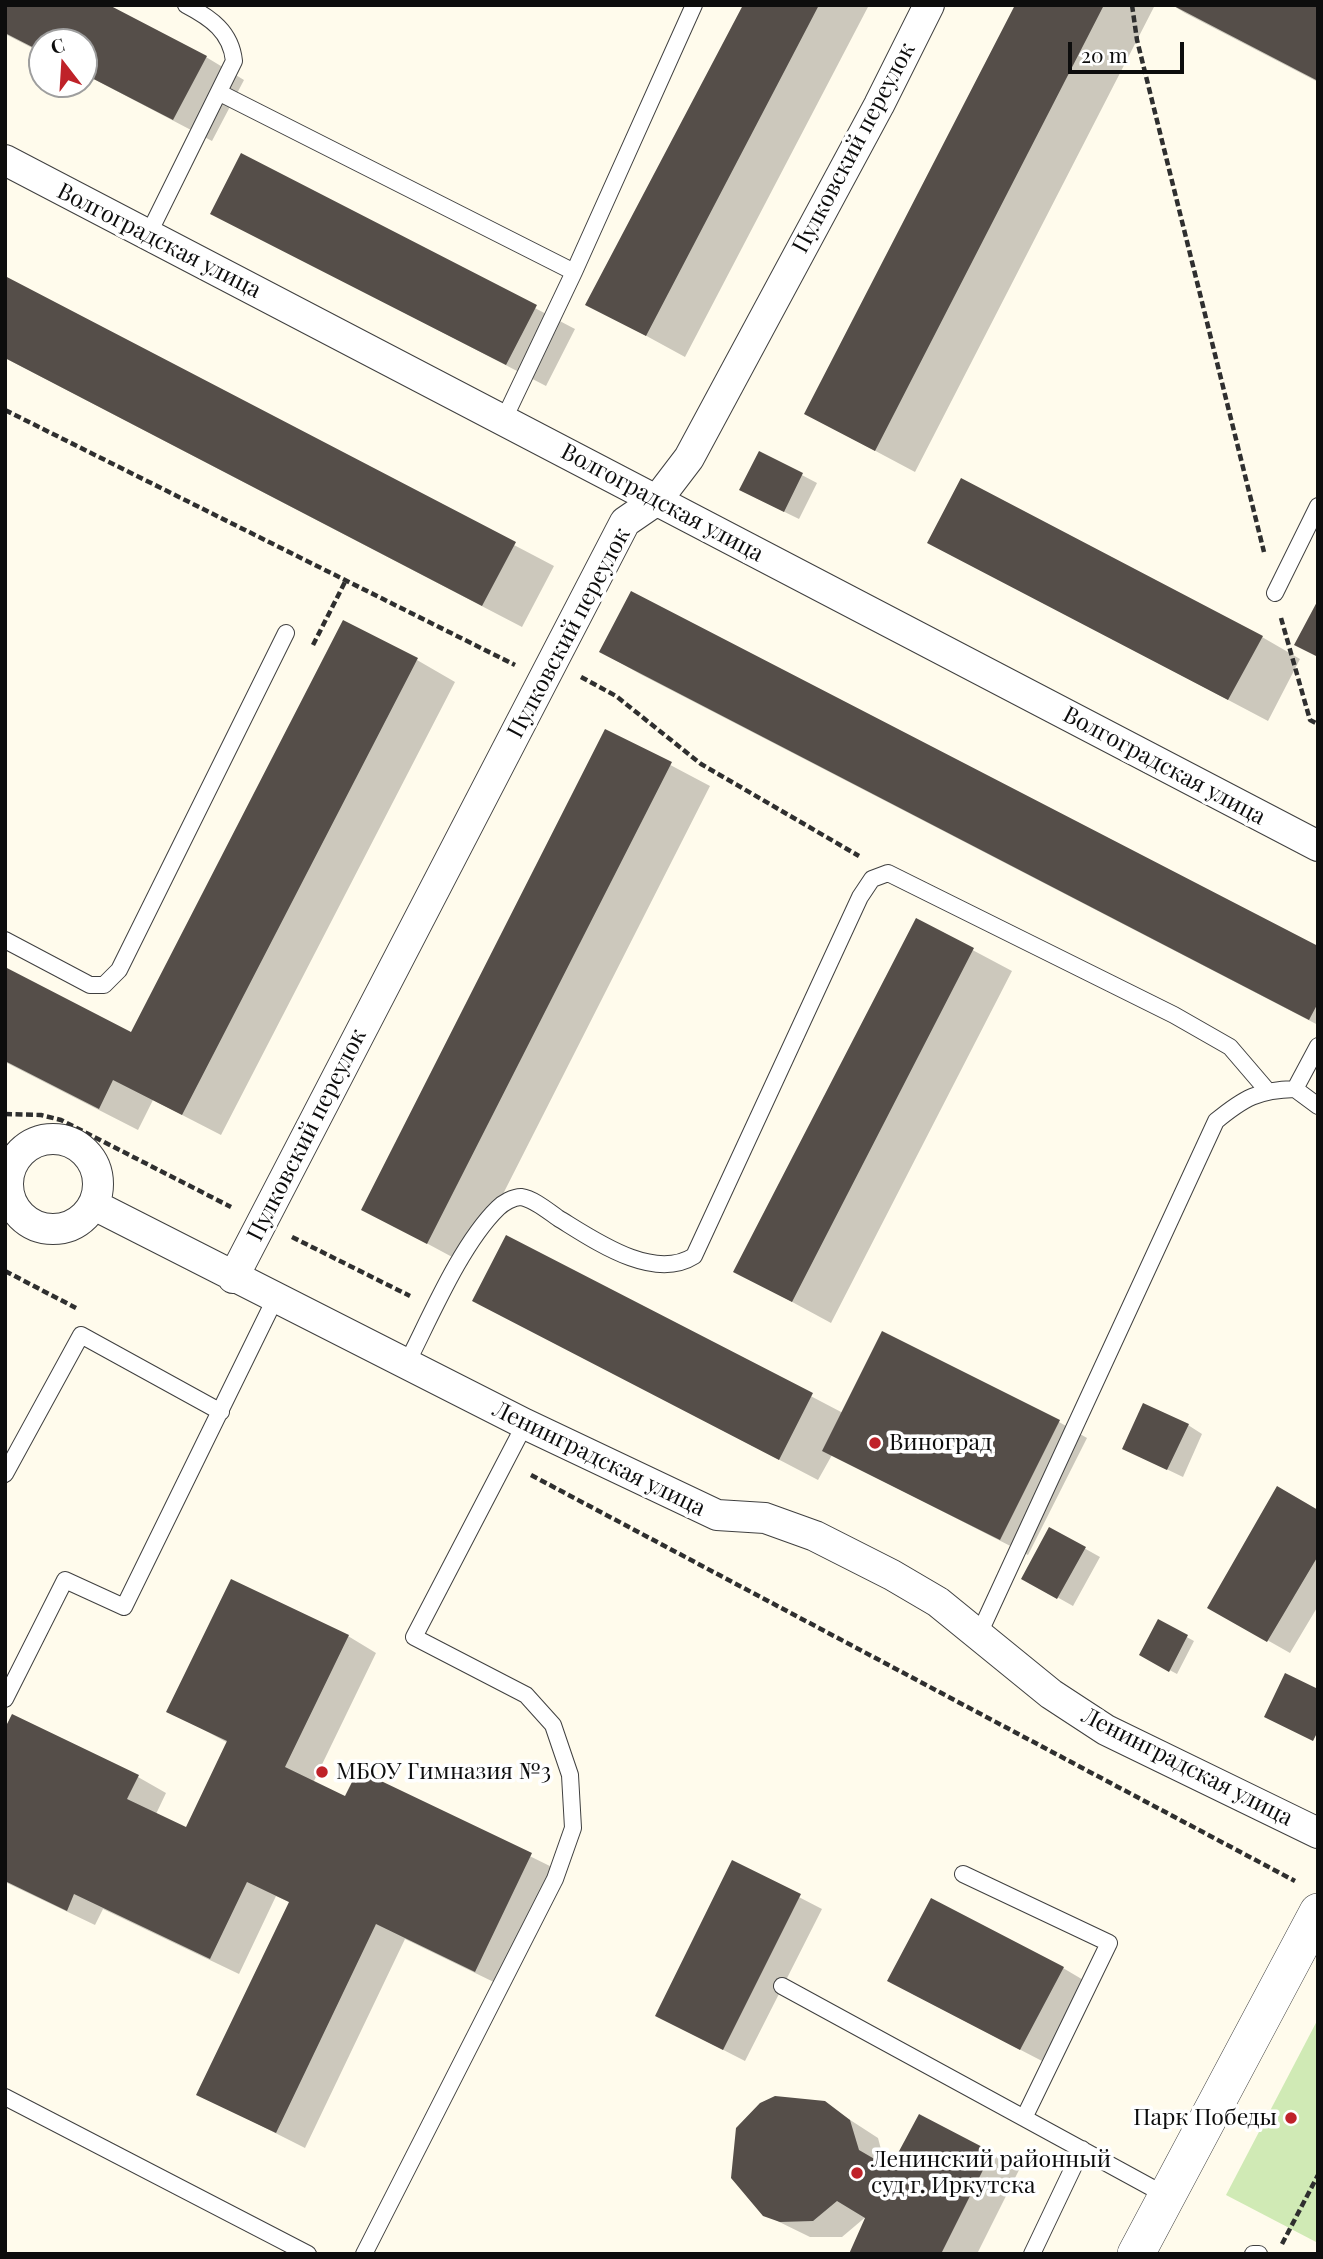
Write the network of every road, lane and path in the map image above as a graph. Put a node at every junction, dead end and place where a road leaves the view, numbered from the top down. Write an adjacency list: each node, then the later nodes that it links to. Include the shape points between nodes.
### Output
1 (187, 5): 5 (lane, via 223,30 233,47 234,61)
2 (694, 5): 8 (lane)
3 (929, 5): 11 (street, Пулковский переулок, via 689,458)
4 (1132, 5): 14 (path)
5 (220, 93): 7 (lane); 8 (lane)
6 (5, 160): 7 (street, Волгоградская улица)
7 (148, 235): 10 (street, Волгоградская улица)
8 (574, 272): 10 (lane)
9 (5, 410): 13 (path)
10 (504, 419): 11 (street, Волгоградская улица)
11 (657, 500): 16 (street, Пулковский переулок, via 625,522); 18 (street, Волгоградская улица)
12 (1318, 506): 14 (lane)
13 (346, 580): 15 (path, via 313,646); 16 (path)
14 (1275, 593): 17 (path, via 1310,720)
15 (286, 633): 20 (lane, via 120,970 104,985 90,985)
16 (548, 671): 19 (path, via 616,696 701,764); 28 (street, Пулковский переулок)
17 (1318, 724)
18 (1318, 846)
19 (888, 873): 22 (lane, via 1230,1047); 31 (lane, via 872,879 860,897 694,1256 679,1266 639,1260 606,1246 535,1203 513,1198 480,1230)
20 (5, 940)
21 (1318, 1046): 23 (lane)
22 (1266, 1089): 23 (lane); 37 (lane, via 1240,1101 1216,1121)
23 (1295, 1089): 24 (lane)
24 (1318, 1106)
25 (5, 1114): 28 (path, via 61,1121)
26 (9, 1158): 27 (street, via 41,1139 59,1138 75,1144 89,1155 97,1171); 27 (street, via 8,1191 18,1213 37,1227 54,1230 70,1226)
27 (94, 1205): 29 (street, Ленинградская улица)
28 (262, 1222): 29 (street, Пулковский переулок); 31 (path)
29 (233, 1278): 30 (street, Ленинградская улица)
30 (275, 1299): 32 (street, Ленинградская улица); 33 (lane)
31 (436, 1308): 32 (lane)
32 (406, 1365): 34 (street, Ленинградская улица)
33 (221, 1412): 36 (lane, via 81,1335); 38 (lane, via 124,1608 65,1580)
34 (525, 1424): 35 (lane); 37 (street, Ленинградская улица, via 718,1515 765,1518 815,1536 927,1595)
35 (505, 1461): 41 (path); 49 (lane, via 414,1637 526,1695 554,1725 570,1775 573,1828 555,1879)
36 (5, 1474)
37 (979, 1634): 39 (street, Ленинградская улица, via 1051,1694 1106,1730)
38 (5, 1699)
39 (1318, 1833)
40 (963, 1874): 44 (lane, via 1109,1943)
41 (1312, 1899): 47 (street)
42 (782, 1986): 44 (lane)
43 (5, 2096): 48 (lane)
44 (1024, 2118): 45 (lane)
45 (1082, 2149): 47 (lane); 50 (lane)
46 (1318, 2175): 54 (path)
47 (1167, 2196): 51 (street)
48 (308, 2254)
49 (364, 2254)
50 (1032, 2254)
51 (1136, 2254)
52 (1253, 2254): 53 (lane)
53 (1259, 2254)
54 (1277, 2254)

